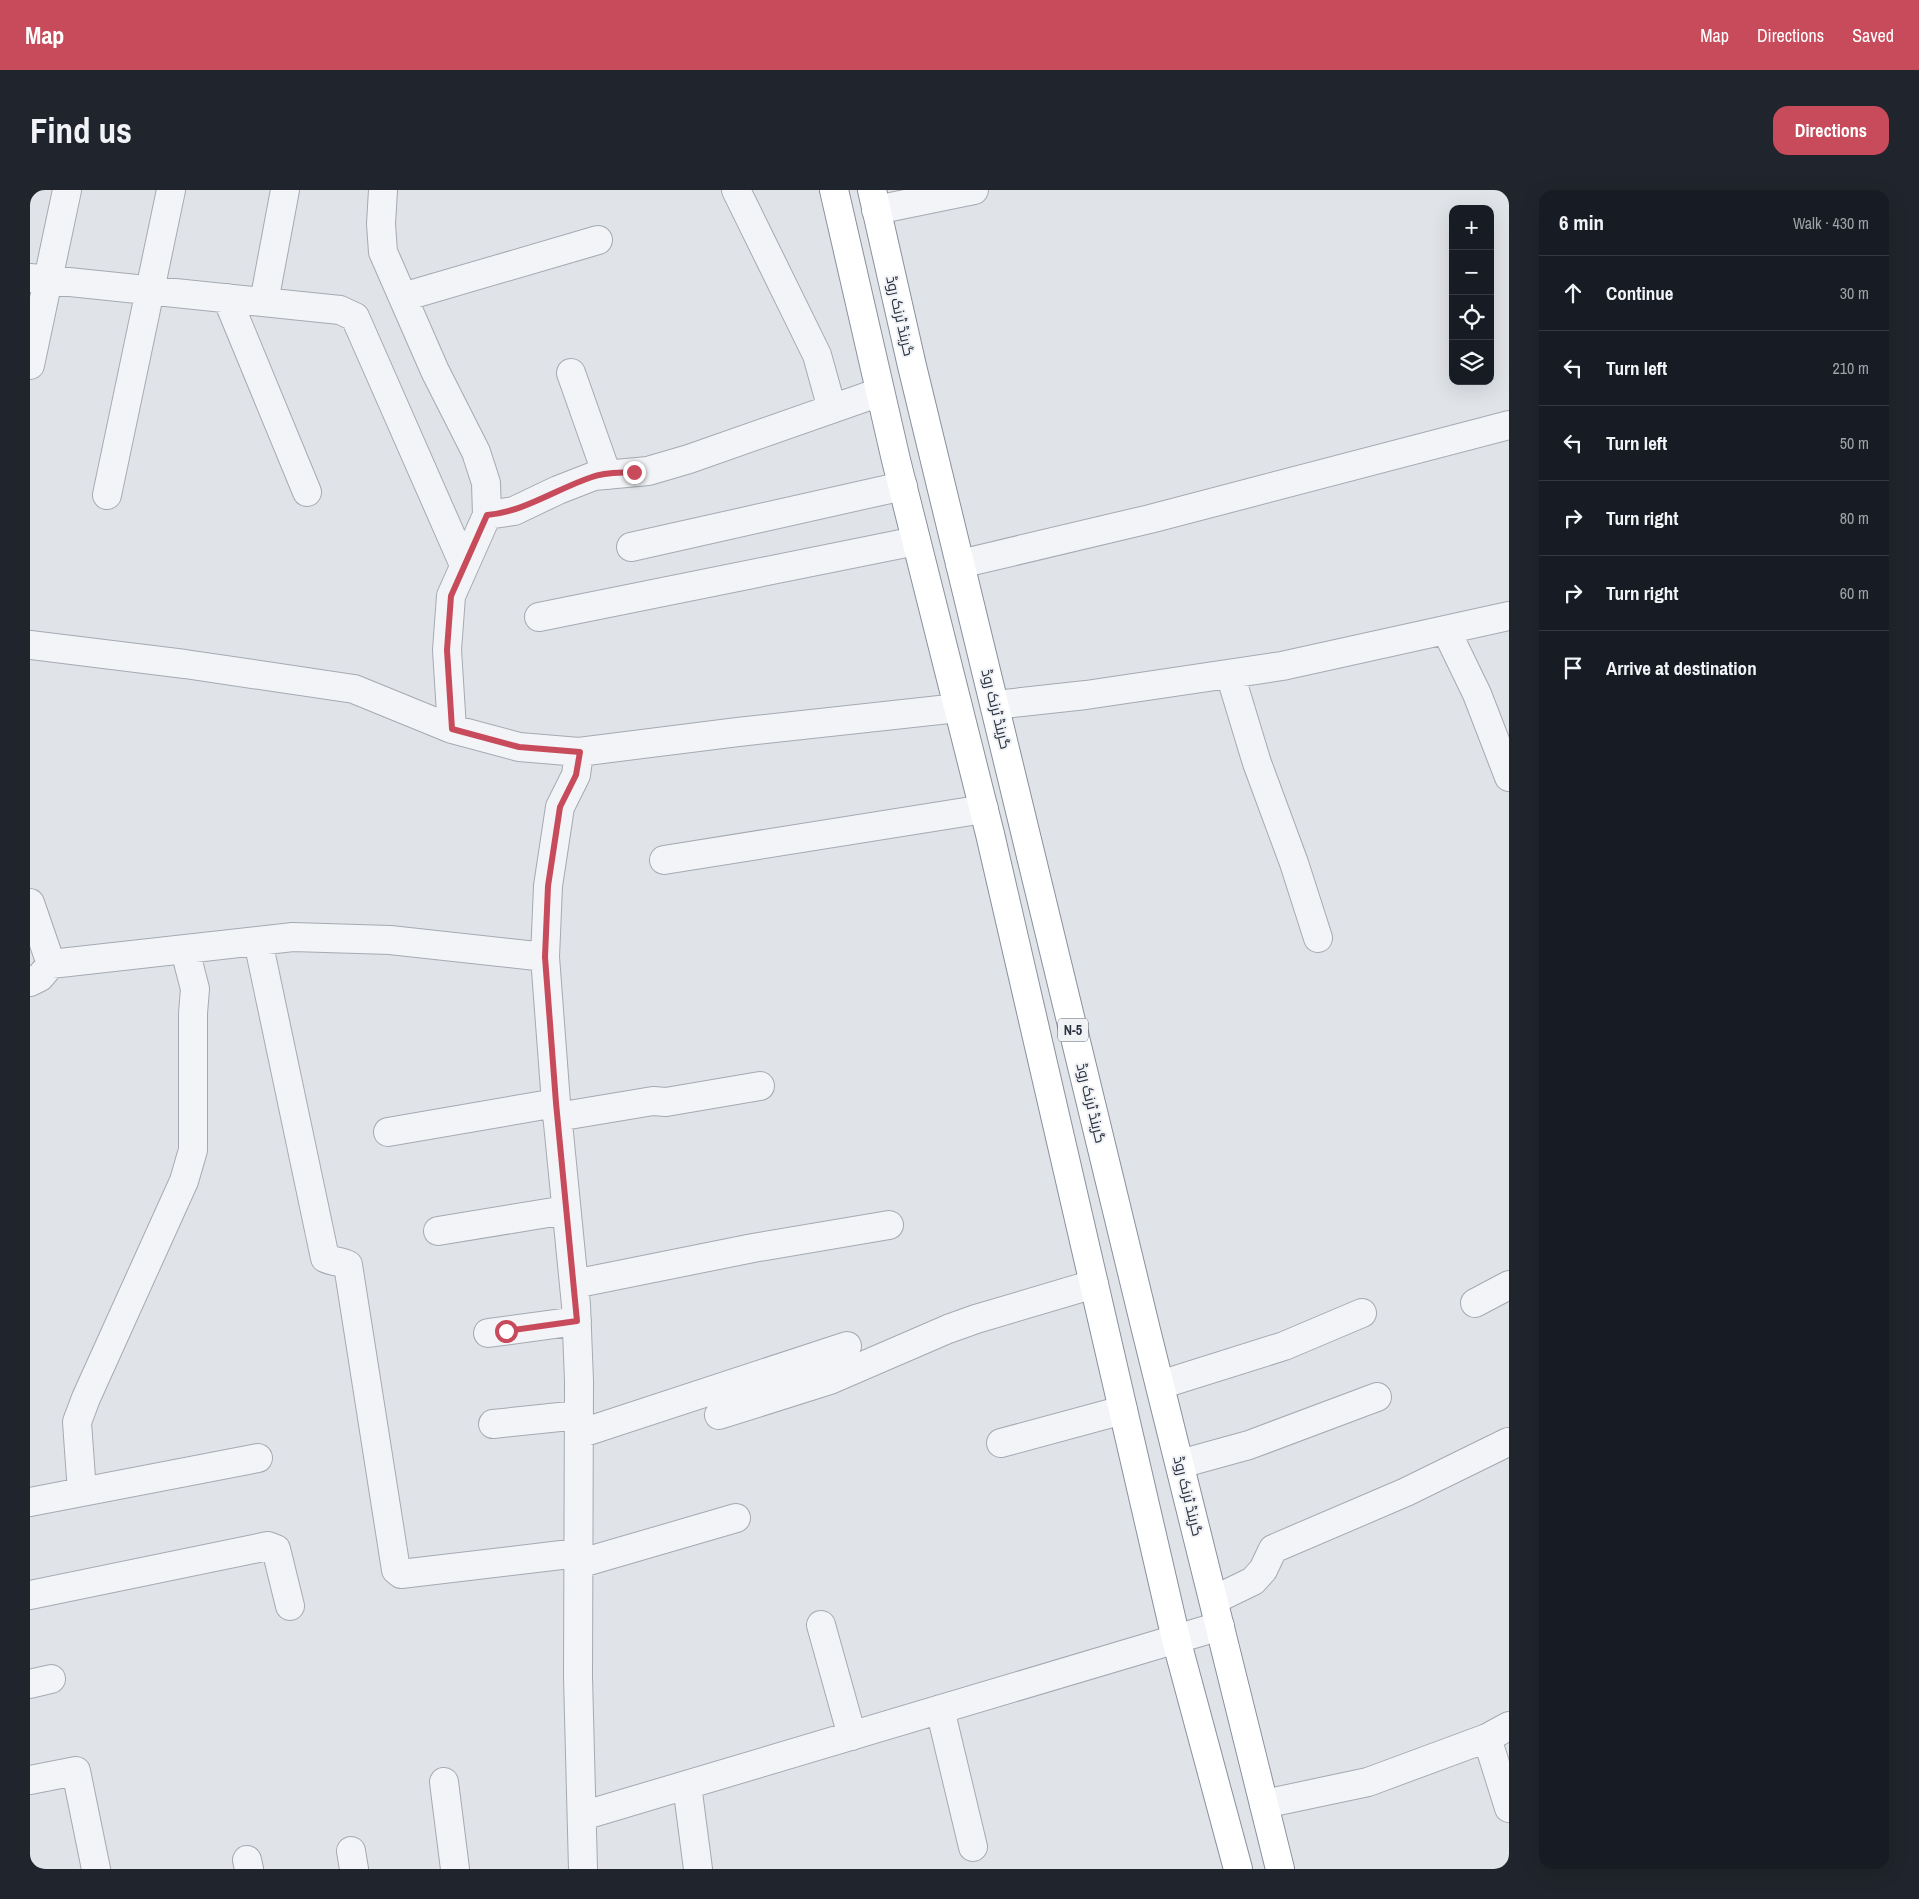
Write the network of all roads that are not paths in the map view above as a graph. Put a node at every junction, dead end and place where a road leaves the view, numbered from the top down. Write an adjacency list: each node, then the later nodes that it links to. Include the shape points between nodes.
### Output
1 (67, 190): 10 (street)
2 (171, 190): 11 (street)
3 (285, 190): 14 (street)
4 (383, 190): 12 (street, via 383,252)
5 (736, 190): 18 (street, via 817,355)
6 (834, 190): 17 (highway, N-5)
7 (974, 190): 8 (street)
8 (874, 200): 27 (highway, گرینڈ ٹرنک روڈ / N-5)
9 (598, 240): 12 (street)
10 (39, 279): 11 (street); 15 (street)
11 (150, 290): 13 (street); 23 (street)
12 (403, 297): 24 (street, via 476,452 486,483)
13 (227, 298): 14 (street); 22 (street)
14 (264, 302): 28 (street, via 340,310 355,317)
15 (30, 364)
16 (571, 373): 20 (street)
17 (880, 392): 18 (street); 21 (highway, N-5)
18 (832, 409): 20 (street, via 648,471)
19 (1509, 425): 27 (street, via 1150,519)
20 (607, 475): 24 (street, via 594,476 514,511)
21 (903, 486): 25 (highway, N-5); 26 (street)
22 (307, 492)
23 (107, 495)
24 (487, 515): 28 (street)
25 (916, 541): 30 (street); 35 (highway, N-5)
26 (631, 547)
27 (960, 564): 34 (highway, گرینڈ ٹرنک روڈ / N-5)
28 (464, 565): 36 (street, via 451,596 447,650)
29 (1509, 616): 31 (street)
30 (539, 617)
31 (1446, 630): 33 (street, via 1282,666); 38 (street, via 1477,694)
32 (30, 645): 36 (street, via 354,689)
33 (1230, 674): 34 (street); 42 (street, via 1257,763)
34 (995, 706): 63 (highway, گرینڈ ٹرنک روڈ / N-5)
35 (958, 708): 37 (street); 39 (highway, N-5)
36 (452, 729): 37 (street, via 519,747)
37 (580, 752): 45 (street, via 576,775 560,807 548,886)
38 (1509, 778)
39 (984, 809): 40 (street); 56 (highway, N-5)
40 (664, 860)
41 (30, 903): 46 (street)
42 (1318, 938)
43 (258, 941): 44 (street); 45 (street, via 294,937 390,940); 76 (street, via 326,1258 348,1265 396,1570 401,1574)
44 (185, 950): 46 (street); 73 (street, via 195,989 193,1150 184,1182 77,1422)
45 (545, 957): 49 (street)
46 (51, 964): 47 (street, via 40,977)
47 (30, 982)
48 (760, 1086): 49 (street, via 666,1102)
49 (556, 1110): 50 (street); 51 (street)
50 (388, 1132)
51 (566, 1210): 53 (street); 55 (street)
52 (889, 1225): 55 (street)
53 (438, 1231)
54 (745, 1250): 55 (street)
55 (574, 1284): 60 (street)
56 (1094, 1284): 65 (highway, N-5); 66 (street, via 976,1319 830,1380)
57 (1509, 1286): 58 (street)
58 (1475, 1303)
59 (1362, 1313): 63 (street, via 1284,1346)
60 (577, 1321): 61 (street); 68 (street)
61 (488, 1333)
62 (847, 1346): 68 (street)
63 (1160, 1385): 72 (highway, گرینڈ ٹرنک روڈ / N-5)
64 (1378, 1397): 72 (street, via 1249,1445)
65 (1123, 1410): 70 (street); 82 (highway, N-5)
66 (719, 1416)
67 (493, 1424): 68 (street)
68 (579, 1425): 76 (street)
69 (1508, 1442): 78 (street, via 1406,1492 1273,1548 1263,1570 1253,1581)
70 (1001, 1443)
71 (258, 1458): 73 (street)
72 (1180, 1464): 78 (highway, گرینڈ ٹرنک روڈ / N-5)
73 (82, 1492): 74 (street)
74 (30, 1502)
75 (736, 1518): 76 (street)
76 (578, 1559): 91 (street)
77 (30, 1596): 79 (street, via 268,1546 276,1549)
78 (1214, 1600): 81 (highway, گرینڈ ٹرنک روڈ / N-5)
79 (290, 1606)
80 (821, 1625): 85 (street)
81 (1220, 1626): 82 (street); 89 (highway, گرینڈ ٹرنک روڈ / N-5)
82 (1176, 1639): 83 (street); 97 (highway, N-5)
83 (940, 1709): 85 (street); 92 (street)
84 (1498, 1732): 89 (street, via 1368,1782); 90 (street)
85 (852, 1736): 88 (street)
86 (30, 1780): 93 (street, via 76,1771)
87 (444, 1782): 94 (street)
88 (687, 1785): 91 (street); 96 (street)
89 (1264, 1804): 98 (highway, گرینڈ ٹرنک روڈ / N-5)
90 (1509, 1808)
91 (582, 1816): 95 (street)
92 (973, 1847)
93 (96, 1869)
94 (455, 1869)
95 (583, 1869)
96 (698, 1869)
97 (1238, 1869)
98 (1280, 1869)

